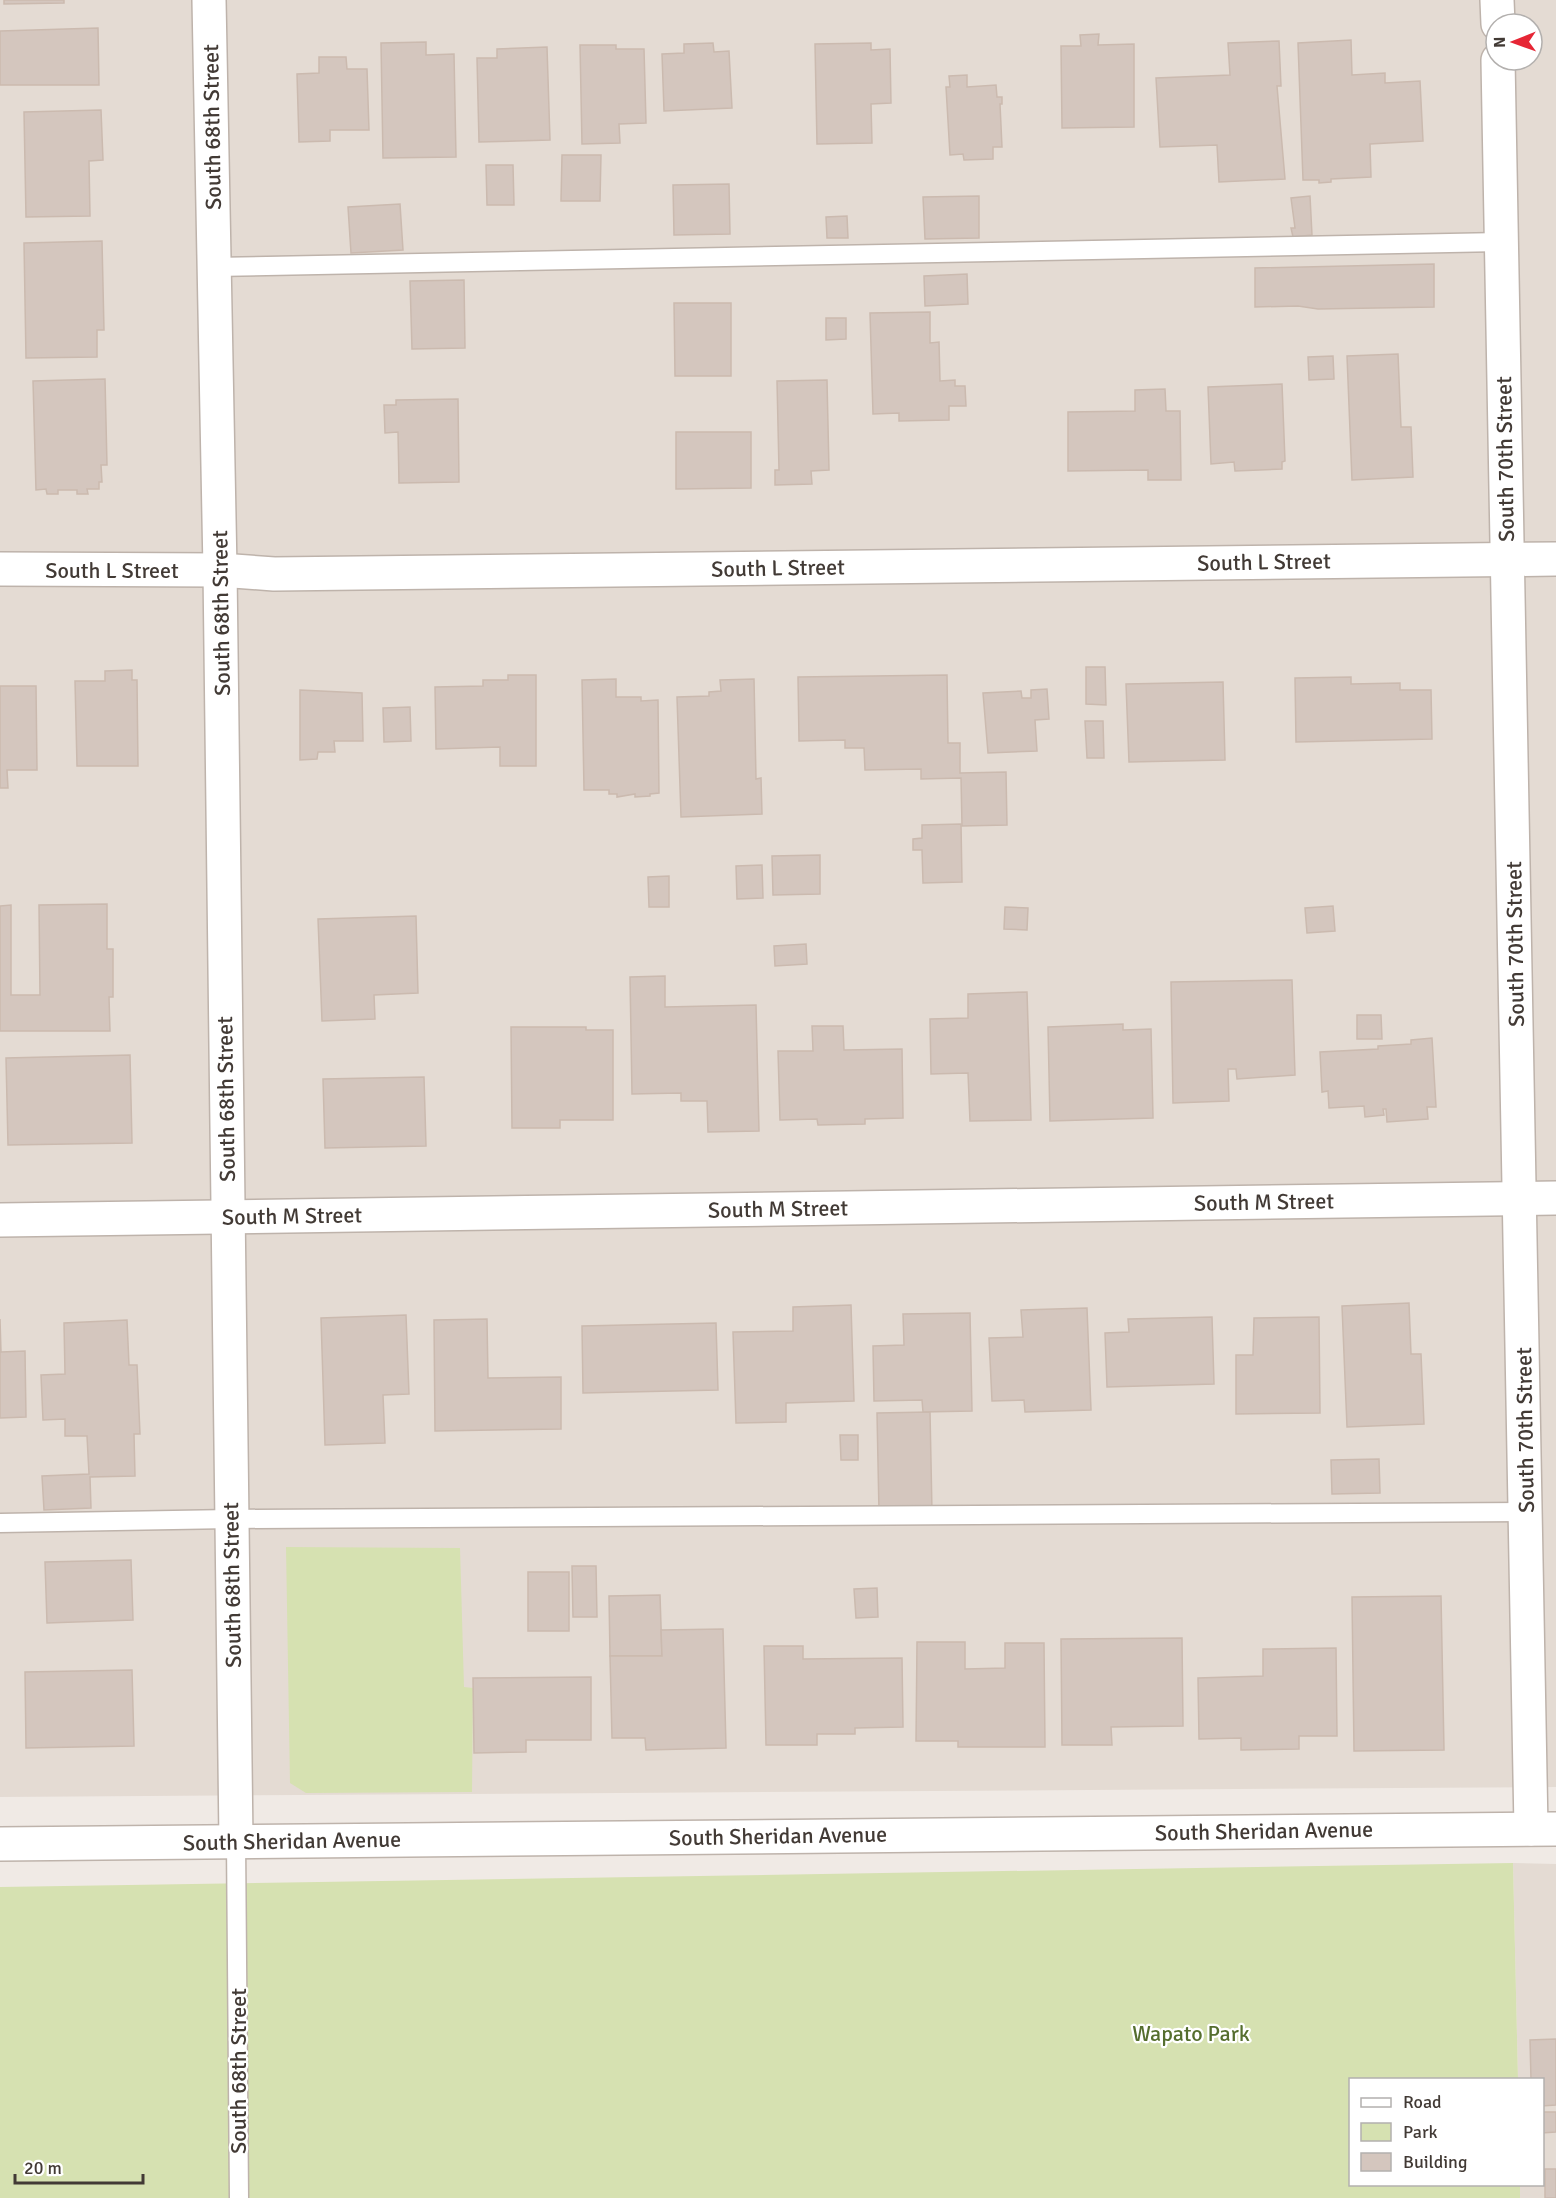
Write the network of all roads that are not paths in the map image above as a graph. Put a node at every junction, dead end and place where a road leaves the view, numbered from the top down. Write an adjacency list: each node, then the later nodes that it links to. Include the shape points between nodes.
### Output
1 (209, 0): 4 (street, South 68th Street)
2 (1498, 72): 3 (street, South 70th Street)
3 (1502, 243): 4 (lane); 5 (street, South 70th Street)
4 (214, 267): 8 (street, South 68th Street)
5 (1507, 559): 6 (street, South L Street); 8 (street, South L Street, via 273,574); 9 (street, South 70th Street)
6 (1556, 559)
7 (0, 569): 8 (street, South L Street)
8 (220, 570): 11 (street, South 68th Street)
9 (1520, 1198): 10 (street, South M Street); 11 (street, South M Street); 13 (street, South 70th Street)
10 (1556, 1198)
11 (227, 1217): 12 (street, South M Street); 14 (street, South 68th Street)
12 (0, 1220)
13 (1526, 1512): 14 (lane); 16 (street, South 70th Street)
14 (231, 1519): 15 (lane); 17 (street, South 68th Street)
15 (0, 1523)
16 (1543, 1829): 17 (street, South Sheridan Avenue)
17 (236, 1841): 18 (street, South Sheridan Avenue); 19 (lane, South 68th Street)
18 (0, 1844)
19 (239, 2198)

